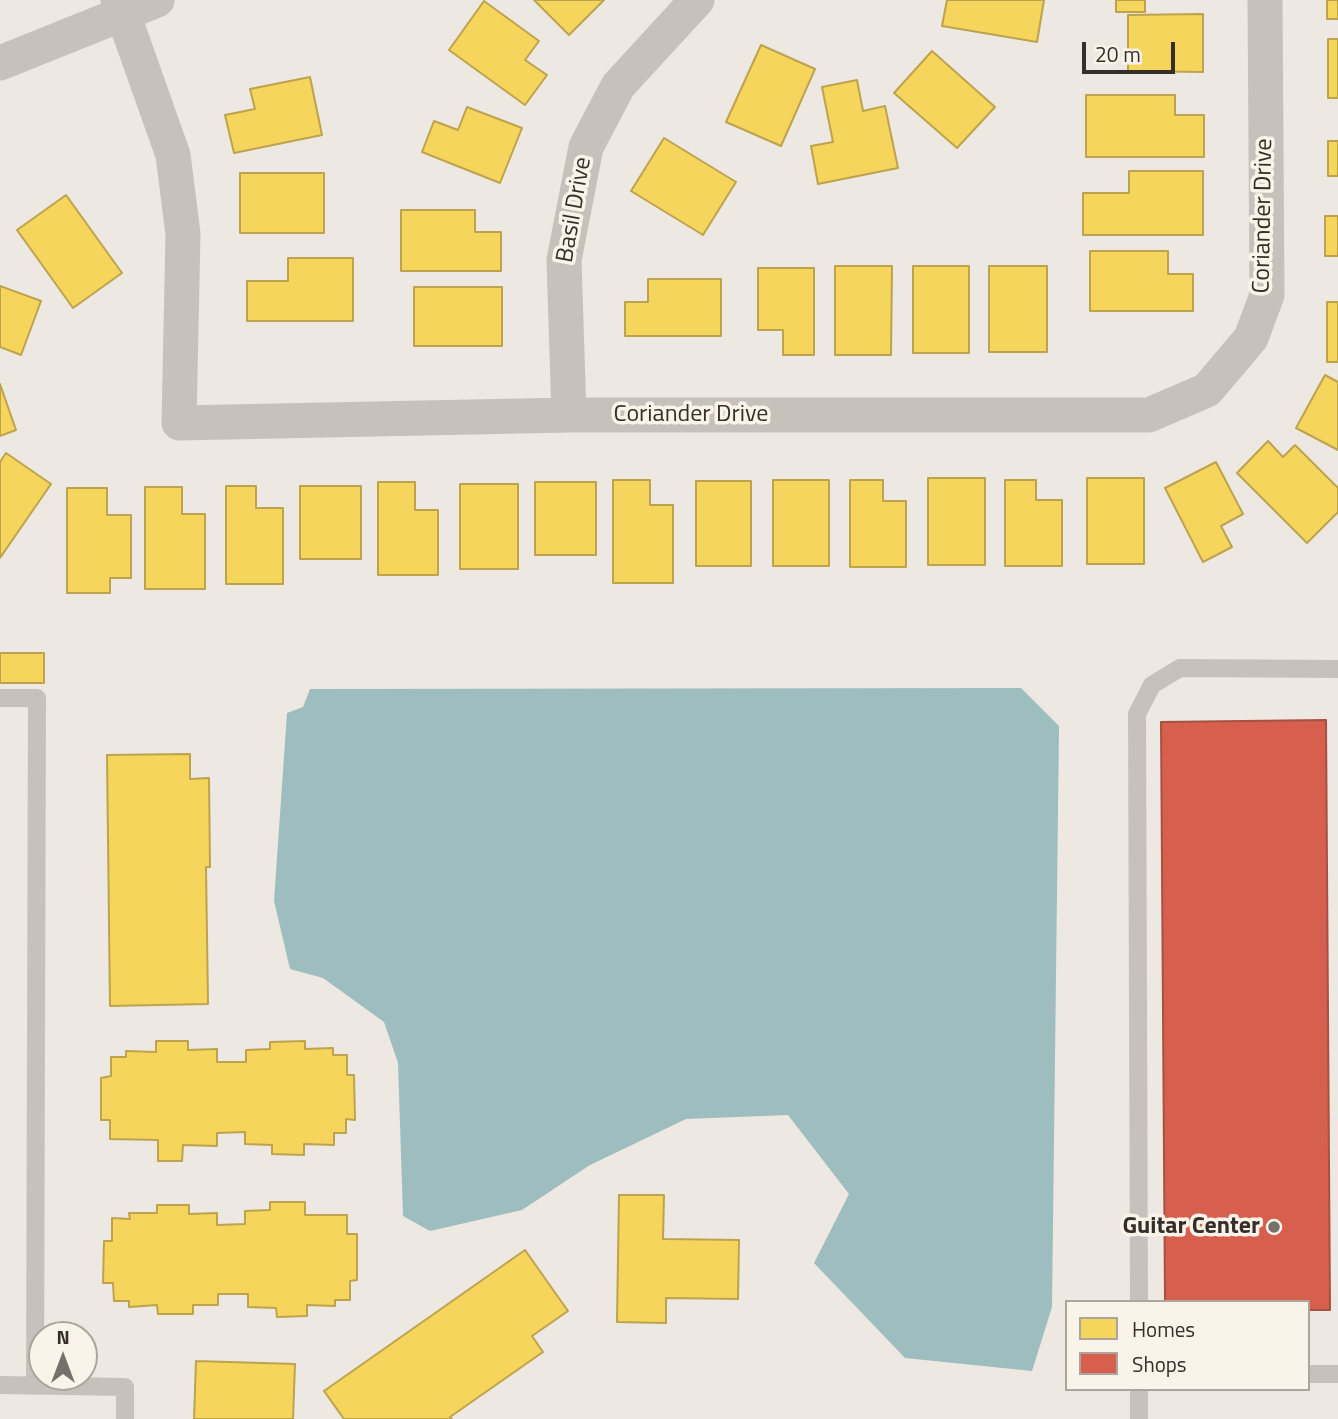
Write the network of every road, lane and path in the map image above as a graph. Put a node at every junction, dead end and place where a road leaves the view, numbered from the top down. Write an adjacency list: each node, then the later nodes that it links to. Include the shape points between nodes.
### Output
1 (157, 0): 4 (street)
2 (697, 0): 6 (street, Basil Drive, via 618,86 586,147 564,260)
3 (1265, 0): 6 (street, Coriander Drive, via 1267,295 1251,338 1207,390 1149,415)
4 (121, 7): 5 (street); 6 (street, Coriander Drive, via 173,155 183,234 179,423)
5 (0, 63)
6 (569, 415)
7 (1338, 669): 9 (lane, via 1180,668 1152,685 1137,714)
8 (0, 698): 10 (lane, via 37,698)
9 (1139, 1300)
10 (35, 1321)
11 (1310, 1374): 12 (lane)
12 (1338, 1374)
13 (0, 1385): 14 (lane)
14 (28, 1386)
15 (98, 1387): 17 (lane, via 125,1387)
16 (1139, 1391): 18 (lane)
17 (125, 1419)
18 (1139, 1419)

